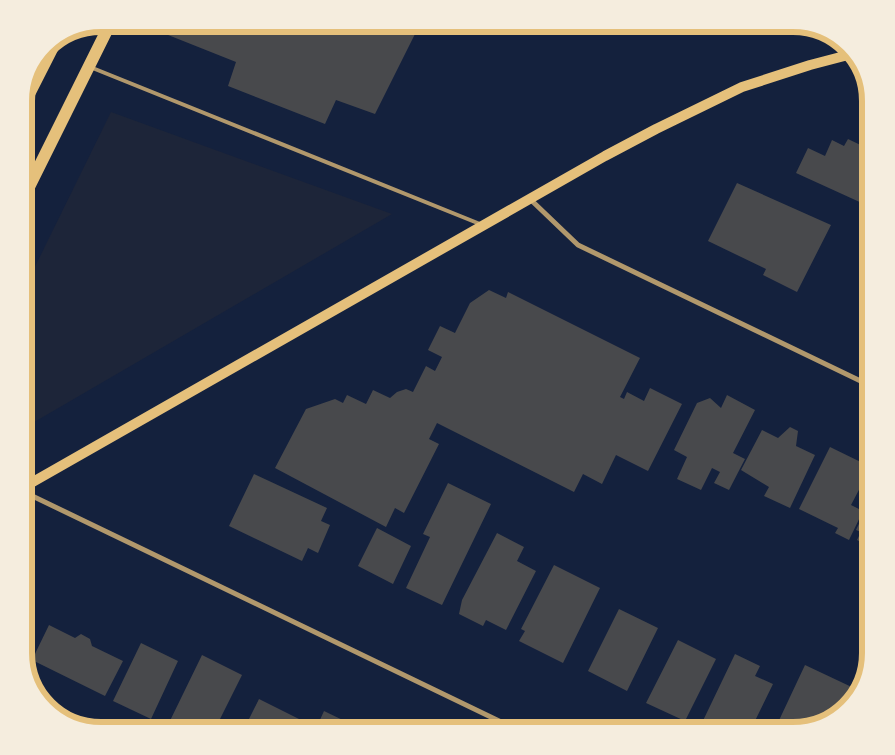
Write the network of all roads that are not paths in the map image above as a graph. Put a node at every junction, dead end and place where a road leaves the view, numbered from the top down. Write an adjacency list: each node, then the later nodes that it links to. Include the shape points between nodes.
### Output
1 (106, 32): 3 (main road)
2 (845, 56): 5 (main road, via 742,87 605,156)
3 (88, 66): 4 (main road); 6 (lane)
4 (33, 179)
5 (531, 200): 6 (main road); 7 (street, via 578,245)
6 (484, 226): 8 (main road)
7 (862, 382)
8 (33, 482)
9 (33, 496): 10 (street)
10 (501, 722)

